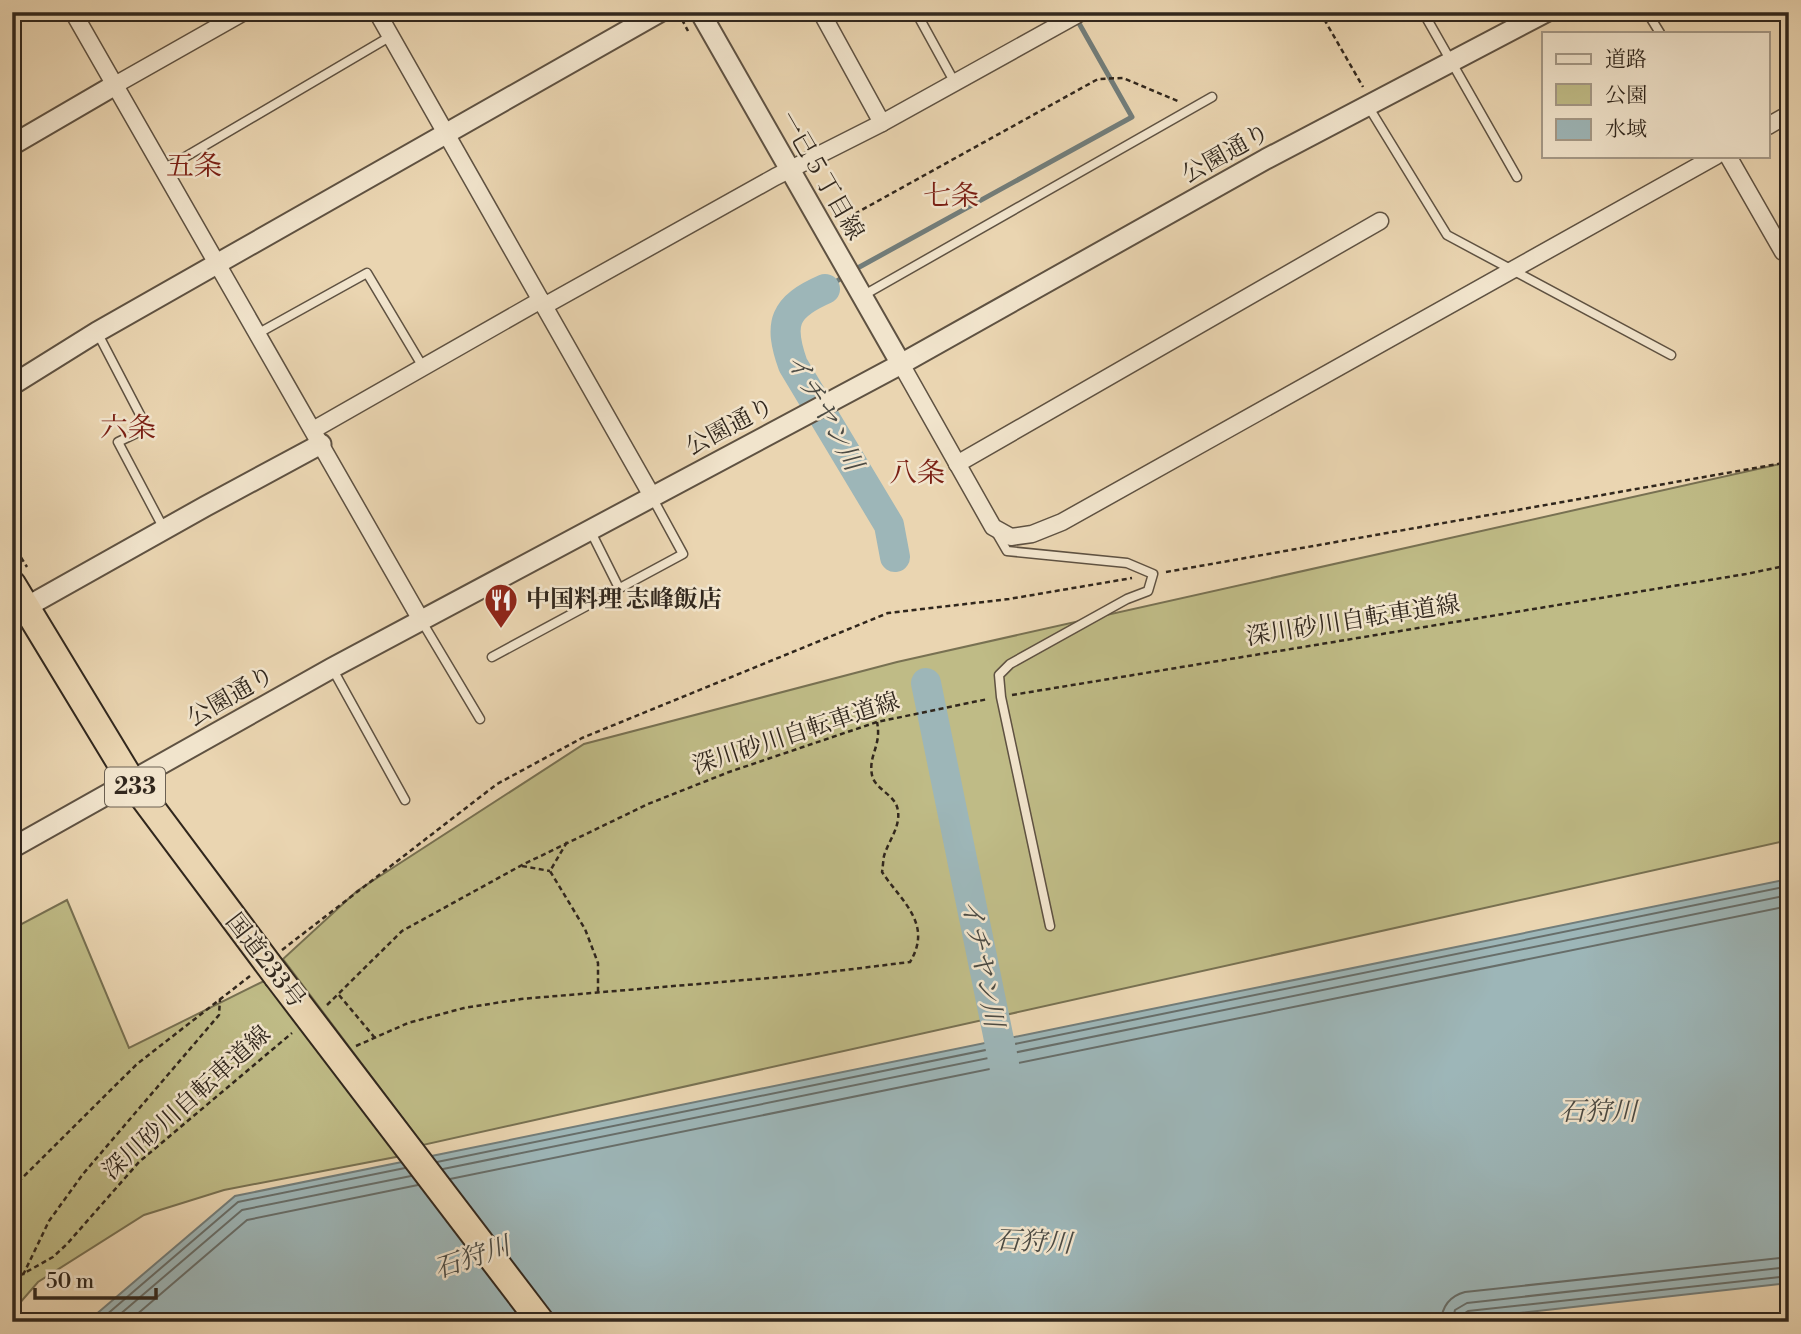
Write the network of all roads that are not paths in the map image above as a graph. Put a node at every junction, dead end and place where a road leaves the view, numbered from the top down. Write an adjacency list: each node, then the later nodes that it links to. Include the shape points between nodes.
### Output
1 (73, 12): 16 (street)
2 (244, 12): 16 (street)
3 (377, 12): 13 (street)
4 (660, 12): 22 (street)
5 (700, 12): 27 (street, 一已５丁目線)
6 (821, 12): 20 (street)
7 (916, 12): 15 (lane)
8 (1082, 12): 15 (street)
9 (1423, 12): 14 (lane)
10 (1546, 12): 14 (street, 公園通り)
11 (1647, 12): 12 (lane)
12 (1659, 32)
13 (391, 36): 22 (street); 26 (lane)
14 (1450, 63): 18 (street, 公園通り); 28 (lane)
15 (955, 83): 20 (street)
16 (115, 85): 23 (street); 26 (street)
17 (1212, 97): 33 (lane)
18 (1366, 98): 32 (lane, via 1447,235); 38 (street, 公園通り)
19 (1789, 114): 21 (street)
20 (883, 123): 27 (street)
21 (1770, 125)
22 (447, 134): 31 (street); 34 (street)
23 (12, 145)
24 (1712, 158): 32 (street)
25 (1729, 158): 30 (street, via 1783,252)
26 (163, 170): 31 (street)
27 (789, 170): 33 (street, 一已５丁目線); 34 (street)
28 (1517, 177)
29 (1380, 220): 42 (street)
30 (1789, 249)
31 (217, 263): 35 (street); 36 (street)
32 (1516, 270): 37 (lane); 44 (street, via 1062,522 1011,537)
33 (861, 296): 38 (street, 一已５丁目線)
34 (543, 303): 39 (street); 43 (street)
35 (97, 332): 40 (street); 46 (lane, via 147,428 118,442)
36 (257, 334): 39 (lane, via 367,273); 41 (street)
37 (1671, 355)
38 (901, 364): 42 (street); 43 (street, 公園通り)
39 (423, 367): 41 (street)
40 (12, 385)
41 (317, 437): 46 (street); 50 (street)
42 (957, 464): 44 (street)
43 (652, 496): 45 (street, 公園通り); 48 (lane, via 683,554)
44 (993, 527): 57 (lane, via 1007,551 1127,563 1153,574 1148,591 1010,664 999,675)
45 (590, 529): 48 (lane); 50 (street, 公園通り)
46 (164, 530): 49 (street)
47 (12, 584): 49 (highway, 国道233号 / 233)
48 (619, 588): 51 (lane)
49 (19, 612): 54 (highway, 国道233号 / 233)
50 (421, 620): 52 (street, 公園通り); 53 (lane)
51 (492, 657)
52 (332, 668): 54 (street, 公園通り); 55 (lane)
53 (480, 719)
54 (132, 782): 56 (street, 公園通り); 58 (highway, 国道233号 / 233, bridge)
55 (405, 800)
56 (15, 839)
57 (1050, 926)
58 (541, 1322)

